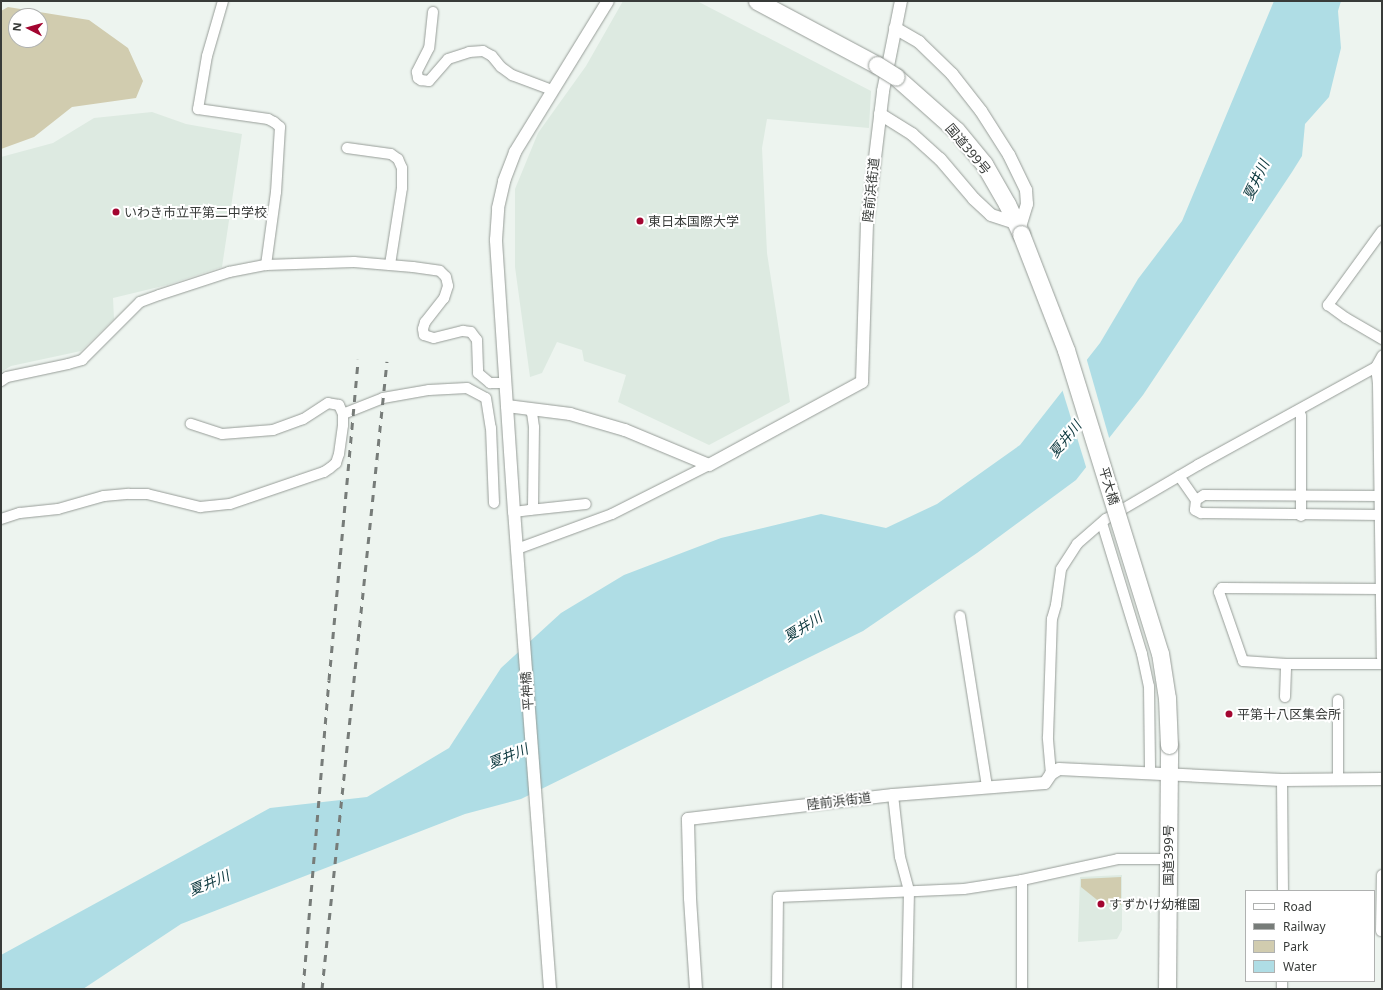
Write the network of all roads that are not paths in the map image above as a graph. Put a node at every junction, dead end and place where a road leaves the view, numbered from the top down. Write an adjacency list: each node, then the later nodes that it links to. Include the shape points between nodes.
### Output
1 (224, 1): 12 (street, via 207,56 198,109 268,119 280,127 276,192)
2 (608, 1): 7 (street, 平神橋)
3 (757, 1): 10 (highway, 国道399号, bridge, via 871,61 896,77 956,130 984,164 1007,204)
4 (901, 1): 6 (street, 陸前浜街道)
5 (433, 12): 7 (street, via 429,48 417,72 421,80 429,81 448,59 469,52 483,51 512,75)
6 (895, 28): 8 (street, 陸前浜街道); 10 (street, via 919,42 952,74 981,111 1005,149 1026,190 1027,204)
7 (552, 90): 18 (street, 平神橋, via 515,152 504,180 498,208 496,240)
8 (880, 114): 10 (street, via 912,134 940,159 991,215); 26 (street, 陸前浜街道, via 867,224 862,382)
9 (347, 148): 13 (street, via 391,154 398,159 402,168 402,188)
10 (1018, 230): 47 (highway, 平大橋, bridge, via 1066,350 1160,653 1167,698)
11 (1382, 231): 14 (street, via 1328,305)
12 (266, 265): 13 (street, via 354,262); 17 (street, via 229,272 140,302 82,360 7,376)
13 (390, 265): 18 (street, via 440,271 446,277 448,286 444,298 425,322 424,335 434,338 463,331 470,332 477,340 478,373 490,384)
14 (1382, 339)
15 (1382, 356): 16 (street)
16 (1376, 367): 21 (street); 29 (street)
17 (1, 380)
18 (505, 383): 19 (street, 平神橋)
19 (507, 406): 20 (street); 25 (street, 平神橋)
20 (528, 408): 26 (street, via 570,414 625,430); 33 (street, via 532,413 534,427 534,500)
21 (1299, 410): 27 (street); 28 (street)
22 (343, 414): 23 (street, via 339,404 328,402 302,419 273,430 222,434); 24 (street, via 383,398 429,390 467,388 486,398); 37 (street, via 339,454 336,463 330,468 230,504 200,507 147,494 129,494 104,496 58,510 20,513)
23 (191, 424)
24 (491, 428): 25 (street); 31 (street)
25 (509, 428): 34 (street, 平神橋)
26 (709, 465): 39 (street, via 612,514)
27 (1179, 476): 30 (street); 38 (street)
28 (1300, 496): 29 (street); 30 (street, via 1204,495); 36 (street)
29 (1380, 496): 35 (street)
30 (1196, 500): 36 (street, via 1195,510 1201,513)
31 (494, 503)
32 (586, 504): 33 (street)
33 (530, 510): 34 (street)
34 (514, 512): 39 (street, 平神橋)
35 (1381, 515): 36 (street); 40 (street)
36 (1301, 516)
37 (1, 518)
38 (1102, 523): 48 (street, via 1077,544 1061,568 1052,619 1048,737); 49 (street, via 1150,686)
39 (517, 553): 62 (street, 平神橋)
40 (1381, 589): 42 (street); 43 (street, via 1222,588 1219,592 1243,661)
41 (960, 616): 54 (street)
42 (1382, 657)
43 (1286, 664): 44 (street); 45 (street)
44 (1382, 664)
45 (1285, 697)
46 (1338, 700): 53 (street)
47 (1169, 745): 50 (highway, 国道399号)
48 (1051, 774): 49 (street, via 1059,769); 54 (street, 陸前浜街道, via 1045,783)
49 (1150, 774): 50 (street)
50 (1168, 774): 52 (street); 56 (highway, 国道399号)
51 (1382, 779): 53 (street)
52 (1282, 780): 53 (street); 59 (street)
53 (1338, 780)
54 (987, 787): 55 (street, 陸前浜街道)
55 (893, 795): 60 (street, via 900,857); 63 (street, 陸前浜街道, via 688,819)
56 (1168, 859): 58 (street, via 1118,859); 67 (highway, 国道399号)
57 (1382, 875): 61 (street)
58 (1022, 880): 60 (street, via 964,889); 66 (street)
59 (1283, 890)
60 (909, 891): 64 (street, via 778,897); 65 (street)
61 (1379, 931)
62 (550, 989)
63 (696, 989)
64 (776, 989)
65 (907, 989)
66 (1022, 989)
67 (1167, 989)

